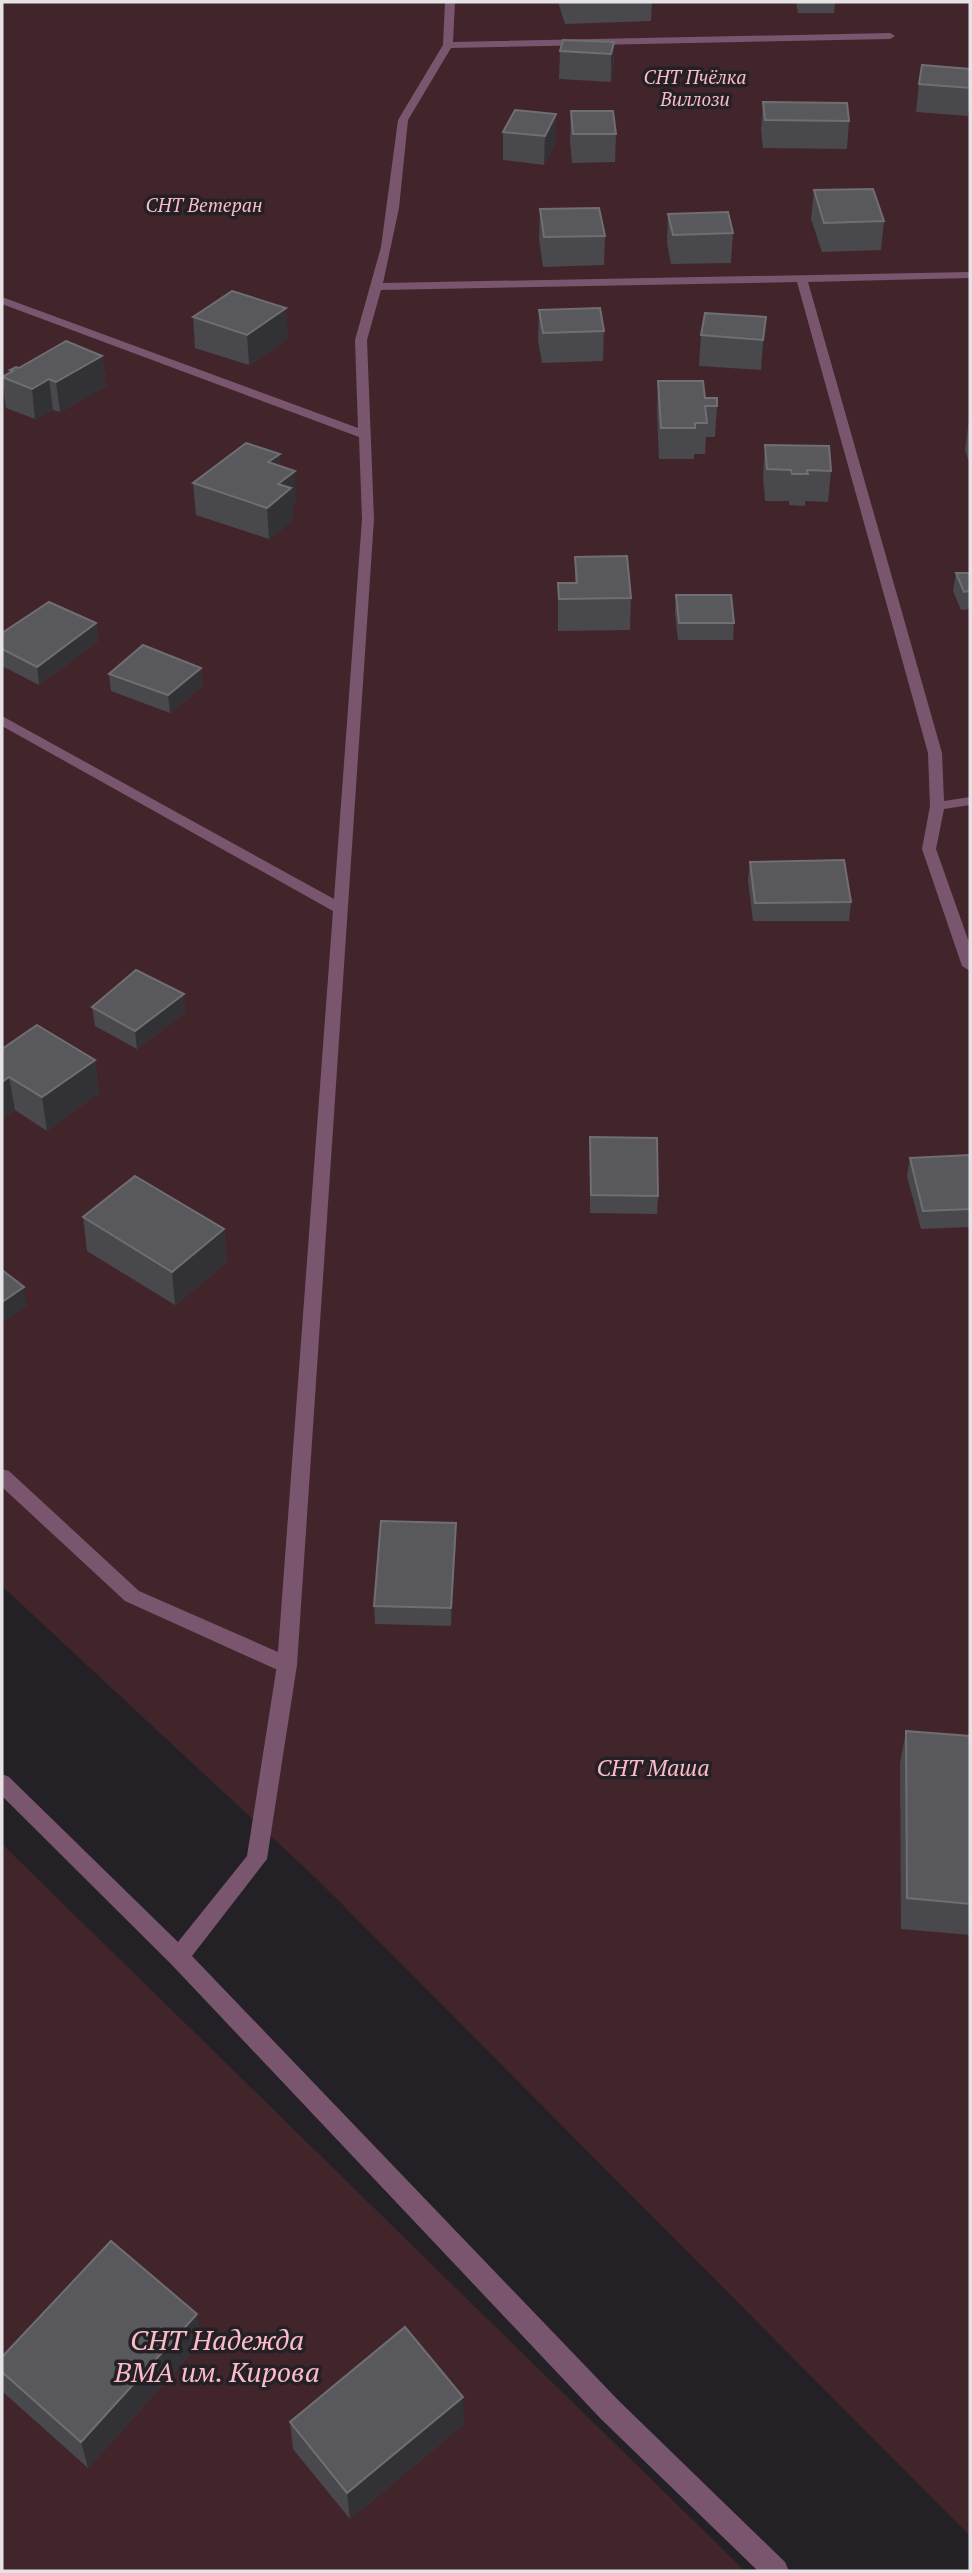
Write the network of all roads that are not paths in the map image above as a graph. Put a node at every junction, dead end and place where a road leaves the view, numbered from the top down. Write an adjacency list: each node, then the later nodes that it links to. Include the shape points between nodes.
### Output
1 (450, 2): 3 (street)
2 (890, 36): 3 (street)
3 (448, 46): 6 (street, via 402,120 394,208)
4 (970, 275): 5 (street)
5 (802, 279): 6 (street); 11 (street, via 935,753)
6 (374, 287): 8 (street, via 361,340)
7 (2, 300): 8 (street)
8 (365, 435): 12 (street, via 368,519)
9 (2, 720): 12 (street)
10 (970, 801): 11 (street)
11 (937, 806): 13 (street, via 929,849)
12 (340, 909): 15 (street)
13 (970, 965)
14 (2, 1476): 15 (street, via 132,1596)
15 (286, 1665): 17 (street, via 257,1859)
16 (2, 1783): 17 (street)
17 (179, 1957): 18 (street, via 610,2410)
18 (776, 2571)

